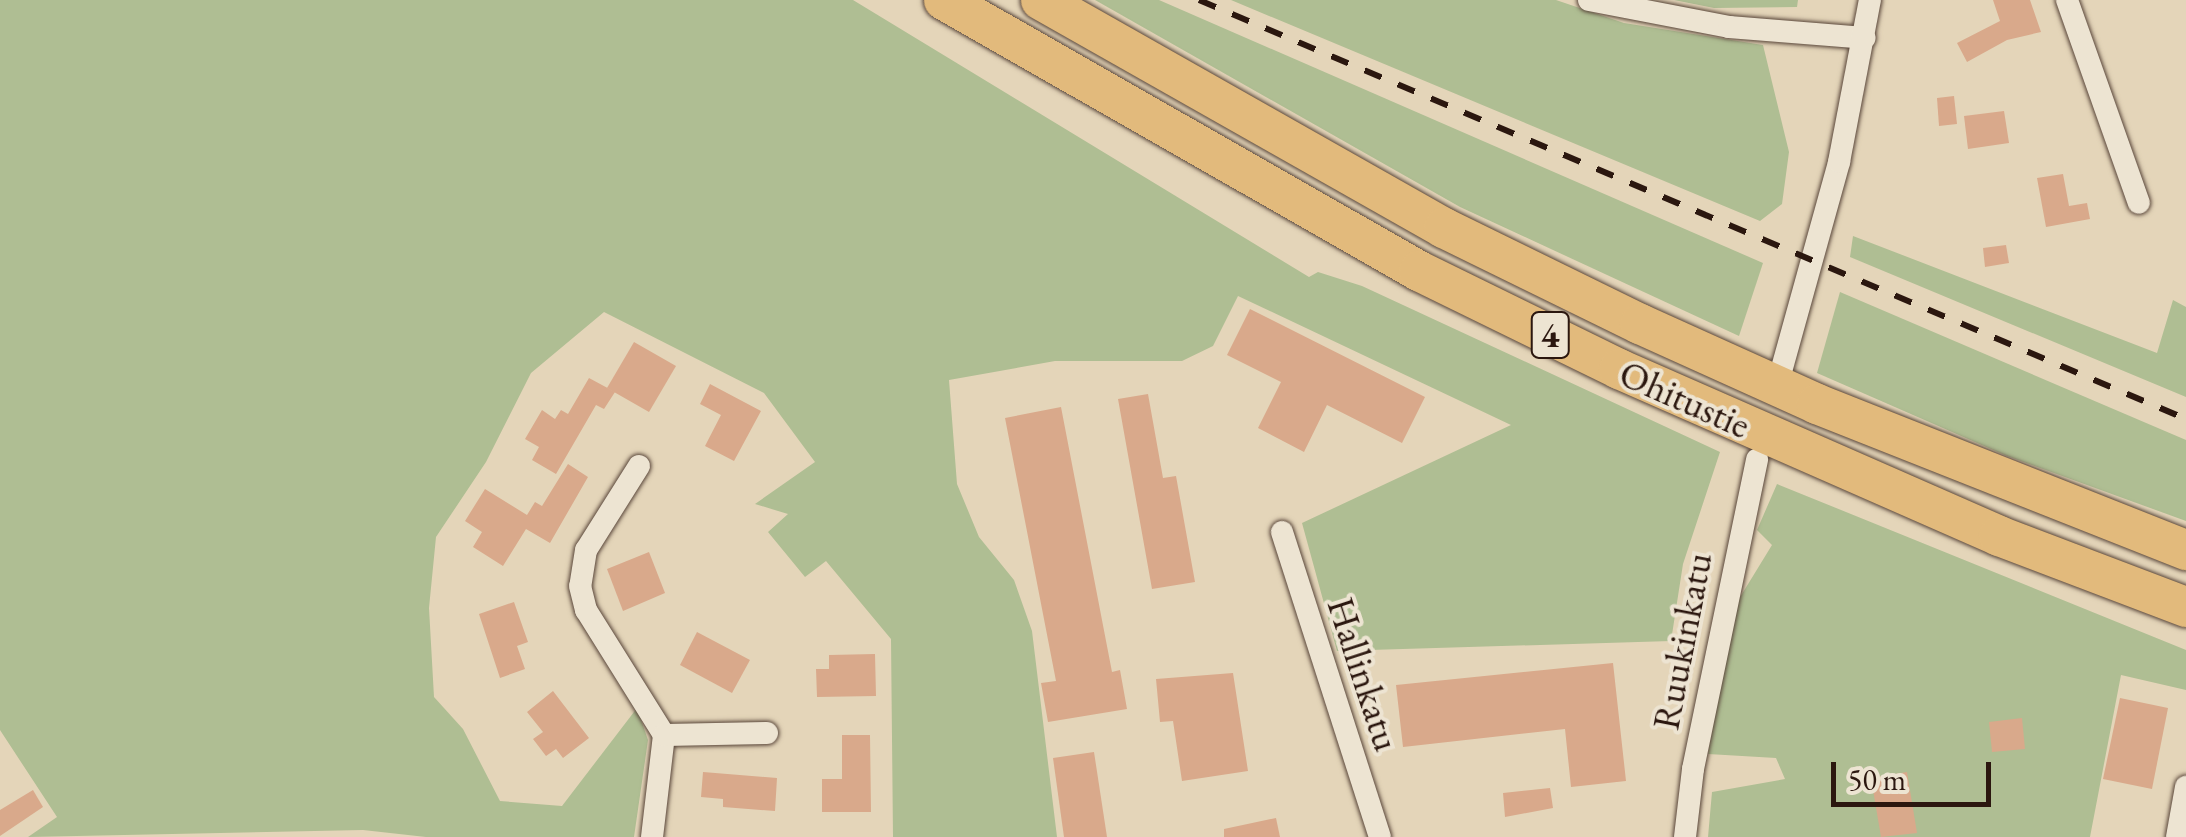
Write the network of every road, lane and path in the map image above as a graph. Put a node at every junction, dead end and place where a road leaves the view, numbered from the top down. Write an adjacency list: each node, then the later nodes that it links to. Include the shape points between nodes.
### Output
1 (944, 0): 13 (highway, Ohitustie / 4, via 1402,262 1619,369 1999,536)
2 (1041, 0): 12 (highway, Ohitustie / 4, via 1444,228 1640,324 1817,404)
3 (1589, 0): 6 (street, via 1729,27)
4 (1870, 0): 6 (street)
5 (2067, 0): 7 (street)
6 (1865, 38): 8 (street, via 1839,162)
7 (2139, 203)
8 (1782, 368)
9 (1757, 460): 19 (street, Ruukinkatu)
10 (639, 466): 15 (street, via 586,550 580,586 586,610)
11 (1282, 532): 18 (street, Hallinkatu)
12 (2186, 550)
13 (2186, 607)
14 (767, 733): 15 (street)
15 (664, 736): 17 (street)
16 (2186, 787): 20 (street)
17 (652, 837)
18 (1380, 837)
19 (1685, 837)
20 (2177, 837)

